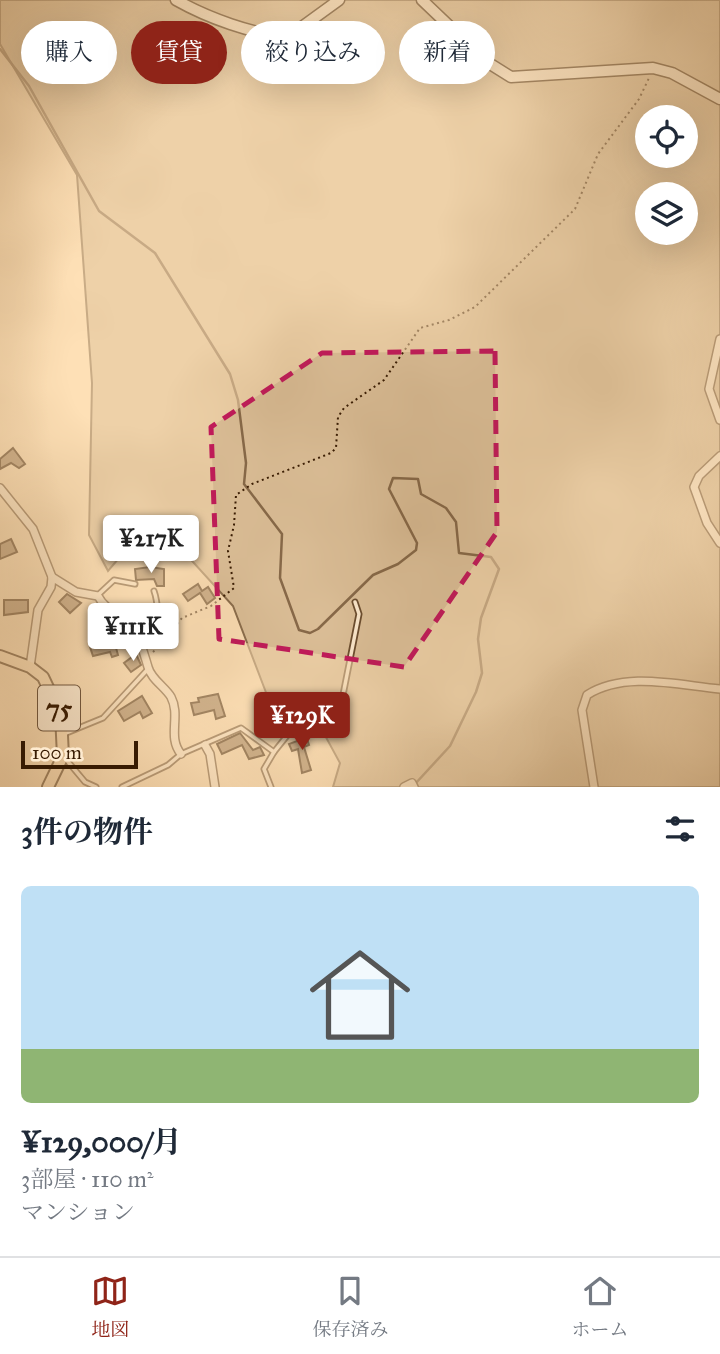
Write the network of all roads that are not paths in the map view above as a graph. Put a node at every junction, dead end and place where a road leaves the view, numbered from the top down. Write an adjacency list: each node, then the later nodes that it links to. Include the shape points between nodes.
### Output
1 (176, 0): 2 (main road, via 255,31 288,37)
2 (339, 0)
3 (422, 0): 4 (main road, via 487,62 511,77 653,68)
4 (720, 99)
5 (720, 339): 6 (street, via 709,389)
6 (720, 420)
7 (720, 456): 9 (street, via 694,487)
8 (0, 488): 10 (street, via 33,530)
9 (720, 543)
10 (52, 577): 13 (street, via 76,592); 17 (street, via 38,610)
11 (135, 584): 13 (lane, via 114,580)
12 (154, 590): 15 (lane)
13 (97, 596): 18 (street, via 103,607 131,625 148,658)
14 (355, 602): 22 (lane, via 359,614 340,710 329,725 298,722)
15 (164, 641)
16 (0, 656): 17 (main road, 75)
17 (30, 667): 20 (main road, 75, via 51,689)
18 (148, 669): 20 (lane, via 103,718); 23 (street, via 172,698 173,736)
19 (720, 689): 30 (street, via 632,681 610,683 587,695 582,710)
20 (64, 734): 24 (main road, 75)
21 (205, 745): 22 (lane, via 241,728); 23 (lane); 28 (street)
22 (274, 752): 29 (lane, via 264,769)
23 (181, 754): 27 (lane, via 169,765)
24 (63, 756): 25 (main road, 75); 26 (lane, via 85,782)
25 (48, 787)
26 (96, 787)
27 (122, 787)
28 (215, 787)
29 (271, 787)
30 (594, 787)

